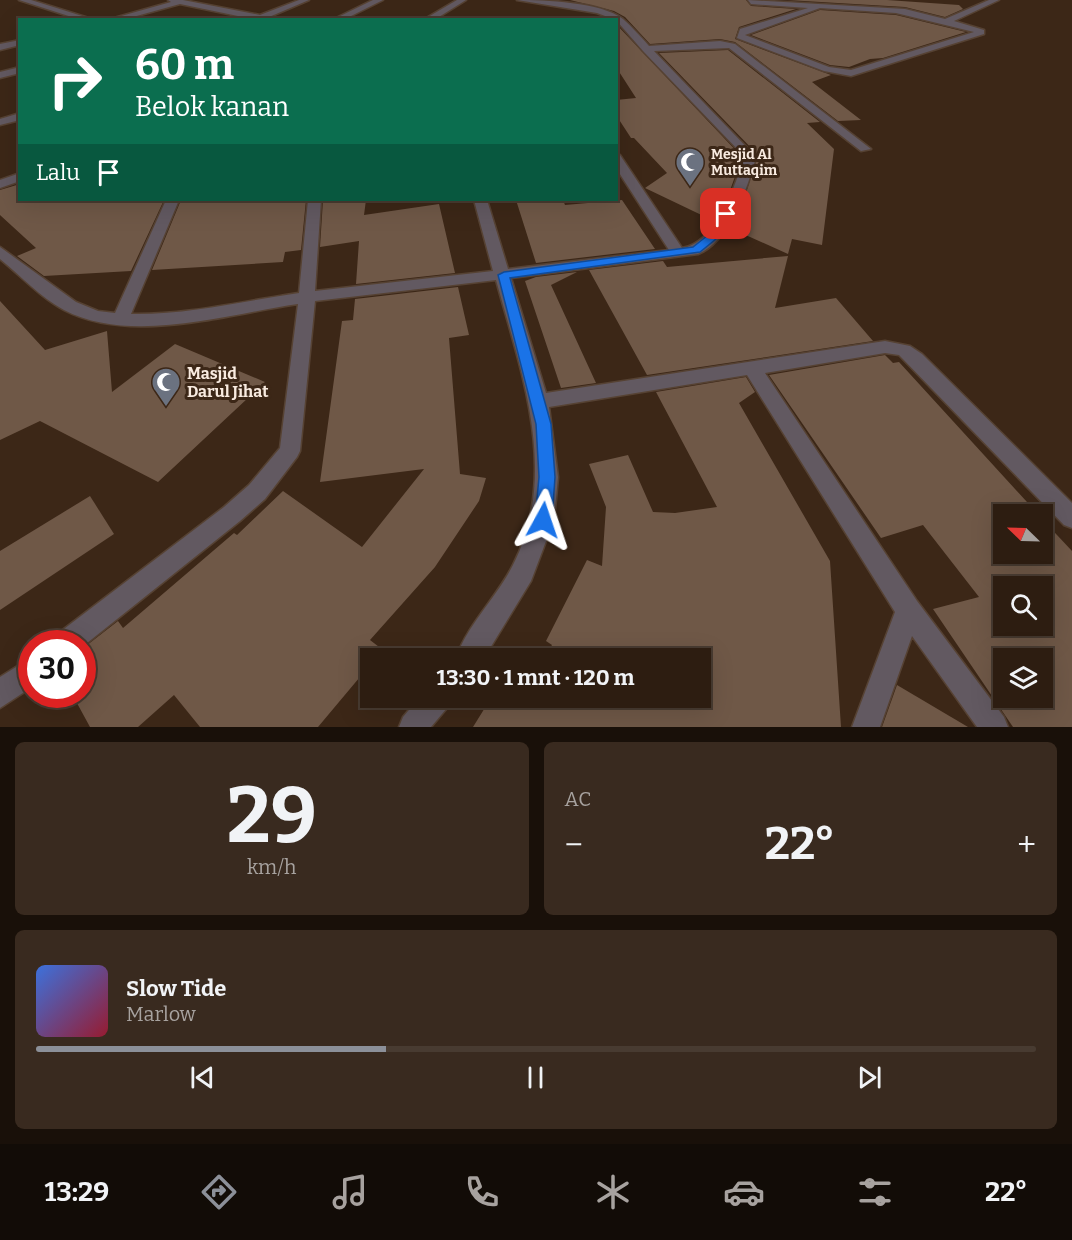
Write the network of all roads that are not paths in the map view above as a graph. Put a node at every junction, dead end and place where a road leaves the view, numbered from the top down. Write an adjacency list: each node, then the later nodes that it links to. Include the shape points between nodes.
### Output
1 (23, 0): 14 (street)
2 (305, 0): 16 (street)
3 (379, 0): 17 (street)
4 (462, 0): 18 (street)
5 (521, 0): 19 (street)
6 (995, 0): 13 (street)
7 (176, 1): 12 (street); 15 (street)
8 (748, 1): 10 (street); 21 (street)
9 (227, 3): 12 (street)
10 (816, 7): 11 (street); 21 (street)
11 (894, 10): 13 (street); 22 (street)
12 (212, 13): 16 (street)
13 (966, 13): 22 (street)
14 (85, 18)
15 (118, 18)
16 (260, 18)
17 (340, 18)
18 (431, 18)
19 (615, 18)
20 (618, 19): 25 (street)
21 (779, 19): 22 (street, via 743,31 740,36 827,69 851,73 981,32)
22 (946, 22)
23 (18, 42): 24 (street)
24 (0, 47)
25 (646, 49): 30 (street, via 732,46); 38 (street, via 750,157 743,182 712,237 696,249)
26 (18, 70): 27 (street)
27 (0, 75)
28 (18, 117): 29 (street)
29 (0, 122)
30 (865, 149)
31 (618, 161): 38 (street)
32 (18, 178): 33 (street)
33 (0, 184)
34 (173, 201): 41 (street)
35 (314, 201): 40 (street)
36 (480, 201): 39 (street)
37 (0, 251): 41 (street, via 77,310)
38 (678, 253): 39 (street)
39 (504, 275): 40 (street); 43 (street)
40 (307, 297): 41 (street, via 168,318); 46 (street, via 290,451 232,514)
41 (120, 320)
42 (752, 368): 43 (street); 44 (street, via 885,347 904,350); 45 (street)
43 (539, 401): 47 (street, via 547,477 543,520 522,573)
44 (1072, 518)
45 (908, 610): 52 (street); 53 (street)
46 (83, 630)
47 (475, 648)
48 (18, 680): 49 (street)
49 (0, 694)
50 (429, 708): 51 (street)
51 (414, 727)
52 (866, 727)
53 (994, 727)

